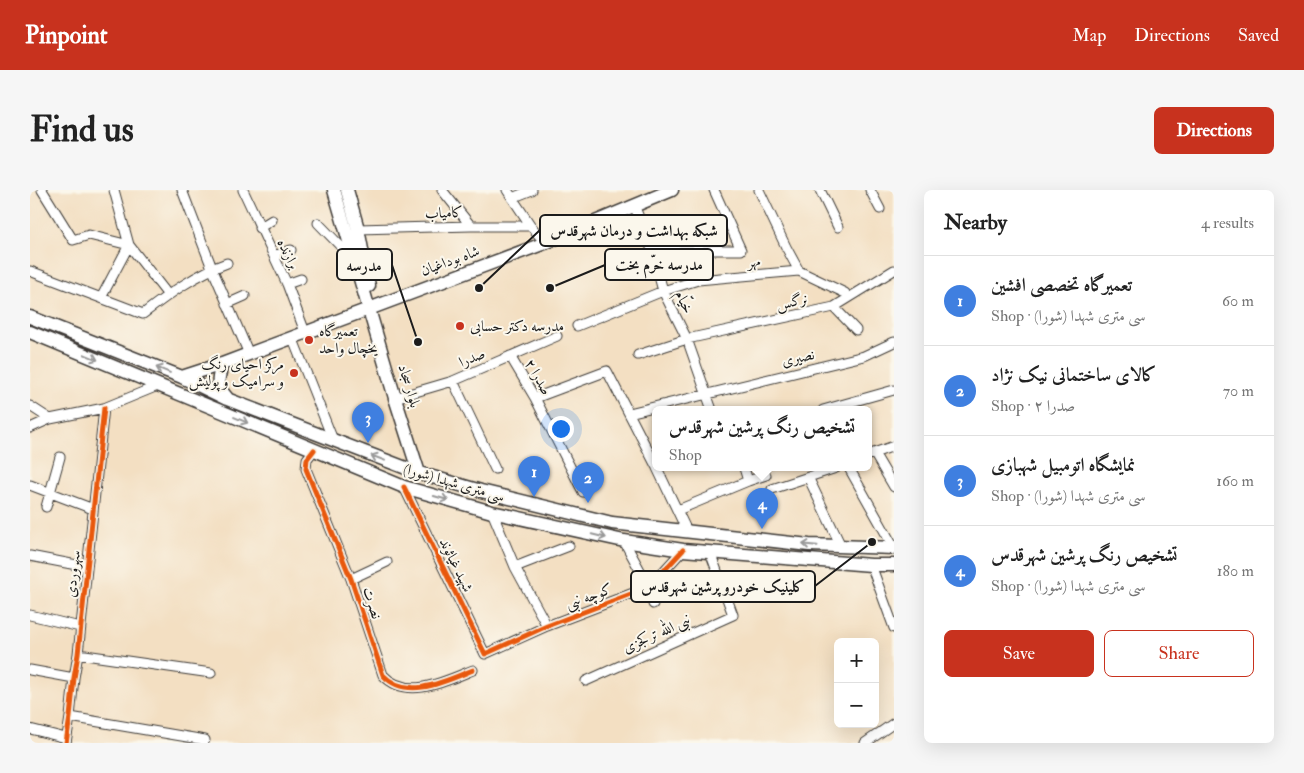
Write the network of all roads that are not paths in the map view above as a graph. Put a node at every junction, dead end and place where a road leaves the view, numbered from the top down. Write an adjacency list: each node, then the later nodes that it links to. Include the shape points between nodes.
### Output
1 (42, 190): 25 (street, via 73,240 89,235)
2 (114, 190): 25 (street)
3 (182, 190): 31 (street)
4 (243, 190): 22 (street, برازنده)
5 (334, 190): 29 (main road, بلوار سجاد)
6 (347, 190): 23 (main road, بلوار سجاد)
7 (442, 190): 19 (street)
8 (532, 190): 14 (street)
9 (672, 190): 15 (main road, شاه بوداغیان)
10 (714, 190): 27 (street, via 741,250)
11 (759, 190): 34 (street)
12 (820, 190): 21 (street)
13 (870, 190): 16 (street)
14 (510, 194): 20 (street)
15 (634, 205): 24 (main road, شاه بوداغیان); 27 (street, خیّام)
16 (880, 209)
17 (272, 220): 22 (street)
18 (318, 223): 29 (street)
19 (471, 226): 20 (street, کامیاب); 23 (street, کامیاب)
20 (531, 226): 24 (street)
21 (838, 227)
22 (259, 228): 28 (street, برازنده)
23 (358, 229): 44 (main road, بلوار سجاد, via 368,281)
24 (545, 243): 44 (main road, شاه بوداغیان)
25 (129, 245): 39 (street); 41 (street)
26 (291, 250): 28 (street)
27 (652, 250): 37 (street, خیّام)
28 (274, 256): 36 (street, برازنده)
29 (354, 259): 44 (main road, بلوار سجاد)
30 (226, 263): 31 (street)
31 (212, 268): 39 (street); 42 (street)
32 (894, 270): 43 (street, نرگس)
33 (30, 271): 41 (street)
34 (799, 271): 37 (street, مهر, via 698,280); 38 (street)
35 (300, 279): 36 (street)
36 (287, 284): 49 (street, برازنده)
37 (663, 291): 46 (street, مهر); 53 (street, خیّام)
38 (845, 293)
39 (168, 295): 41 (street, via 143,314)
40 (245, 296): 42 (street)
41 (101, 298)
42 (227, 304): 56 (street)
43 (834, 307): 47 (street); 53 (street, نرگس)
44 (369, 309): 49 (main road, شاه بوداغیان); 65 (main road, بلوار سجاد)
45 (30, 317): 50 (main road, سی متری شهدا (شورا))
46 (577, 326)
47 (856, 330)
48 (30, 332): 55 (main road, سی متری شهدا (شورا))
49 (304, 332): 52 (main road, شاه بوداغیان)
50 (79, 336): 55 (main road); 60 (main road, سی متری شهدا (شورا), one-way to 50)
51 (557, 336): 58 (street, صدرا)
52 (292, 337): 56 (main road, شاه بوداغیان); 77 (street)
53 (687, 339): 57 (street, نرگس); 64 (street, خیّام)
54 (894, 342): 64 (street, نصیری, via 864,356)
55 (73, 349): 62 (main road, سی متری شهدا (شورا), one-way to 62)
56 (249, 354): 59 (main road, شاه بوداغیان)
57 (638, 355)
58 (510, 356): 61 (street, صدرا); 66 (street, صدرا ۲)
59 (222, 364): 60 (main road, شاه بوداغیان); 67 (main road, via 219,388)
60 (182, 377): 67 (main road, سی متری شهدا (شورا))
61 (452, 381): 65 (street, صدرا); 84 (street)
62 (160, 386): 73 (street); 79 (main road, سی متری شهدا (شورا), one-way to 79)
63 (894, 390): 71 (street)
64 (706, 394): 69 (street, نصیری); 70 (street, خیّام)
65 (395, 398): 89 (main road, بلوار سجاد)
66 (535, 398): 74 (street, via 607,371); 98 (street, صدرا ۲)
67 (227, 399): 77 (main road, سی متری شهدا (شورا))
68 (30, 406): 75 (street)
69 (657, 406)
70 (710, 406)
71 (837, 406)
72 (652, 407): 74 (street, نصیری)
73 (104, 408): 75 (street); 101 (street, سهروردی)
74 (629, 413): 83 (street)
75 (50, 419): 76 (street)
76 (30, 428)
77 (333, 440): 89 (main road, سی متری شهدا (شورا), one-way to 77)
78 (894, 446): 80 (street)
79 (314, 450): 95 (main road, سی متری شهدا (شورا)); 118 (street, نصرت, via 307,459 306,470)
80 (872, 454)
81 (872, 455): 94 (street)
82 (60, 457): 97 (street)
83 (652, 459)
84 (495, 469)
85 (658, 471): 102 (street)
86 (745, 471): 92 (street)
87 (827, 471): 91 (street)
88 (852, 471): 109 (street)
89 (419, 473): 99 (main road, سی متری شهدا (شورا))
90 (766, 475): 92 (street)
91 (808, 477): 96 (street); 108 (street)
92 (748, 481): 102 (street)
93 (30, 485): 97 (street)
94 (894, 486)
95 (404, 487): 103 (main road, سی متری شهدا (شورا), one-way to 103); 126 (street, شهید غیاثوند)
96 (772, 489)
97 (50, 492): 100 (street); 101 (street)
98 (583, 492)
99 (538, 506): 104 (main road); 105 (main road, سی متری شهدا (شورا), via 612,523)
100 (46, 507)
101 (93, 509): 116 (street, سهروردی)
102 (678, 510): 105 (street)
103 (492, 512): 104 (main road, سی متری شهدا (شورا)); 117 (street)
104 (535, 521): 106 (main road, سی متری شهدا (شورا), one-way to 106)
105 (687, 531): 108 (main road, سی متری شهدا (شورا), one-way to 105)
106 (624, 541): 110 (main road, سی متری شهدا (شورا)); 119 (street)
107 (569, 546): 117 (street)
108 (841, 546): 109 (main road, سی متری شهدا (شورا))
109 (894, 548)
110 (683, 550): 111 (main road, سی متری شهدا (شورا)); 119 (street, کوچه نبی)
111 (710, 552): 114 (main road, سی متری شهدا (شورا)); 131 (street, نبی الله ترکجزی, via 733,615)
112 (30, 556): 116 (street)
113 (387, 562): 118 (street)
114 (872, 565): 115 (main road, سی متری شهدا (شورا)); 124 (street)
115 (894, 565)
116 (87, 567): 123 (street, سهروردی)
117 (515, 567): 122 (street)
118 (351, 580): 128 (street, نصرت, via 382,675 389,682 408,688 433,686)
119 (649, 587): 120 (street); 122 (street, کوچه نبی)
120 (653, 604)
121 (30, 616): 123 (street)
122 (547, 626): 126 (street, کوچه نبی)
123 (80, 627): 125 (street, سهروردی)
124 (894, 628)
125 (78, 654): 129 (street); 130 (street, سهروردی)
126 (485, 654)
127 (30, 670): 130 (street)
128 (473, 670)
129 (210, 673)
130 (74, 678): 132 (street, سهروردی)
131 (586, 681)
132 (70, 717): 135 (street, سهروردی); 136 (street)
133 (894, 723): 137 (street)
134 (30, 728): 135 (street)
135 (66, 740)
136 (205, 740)
137 (865, 743)

